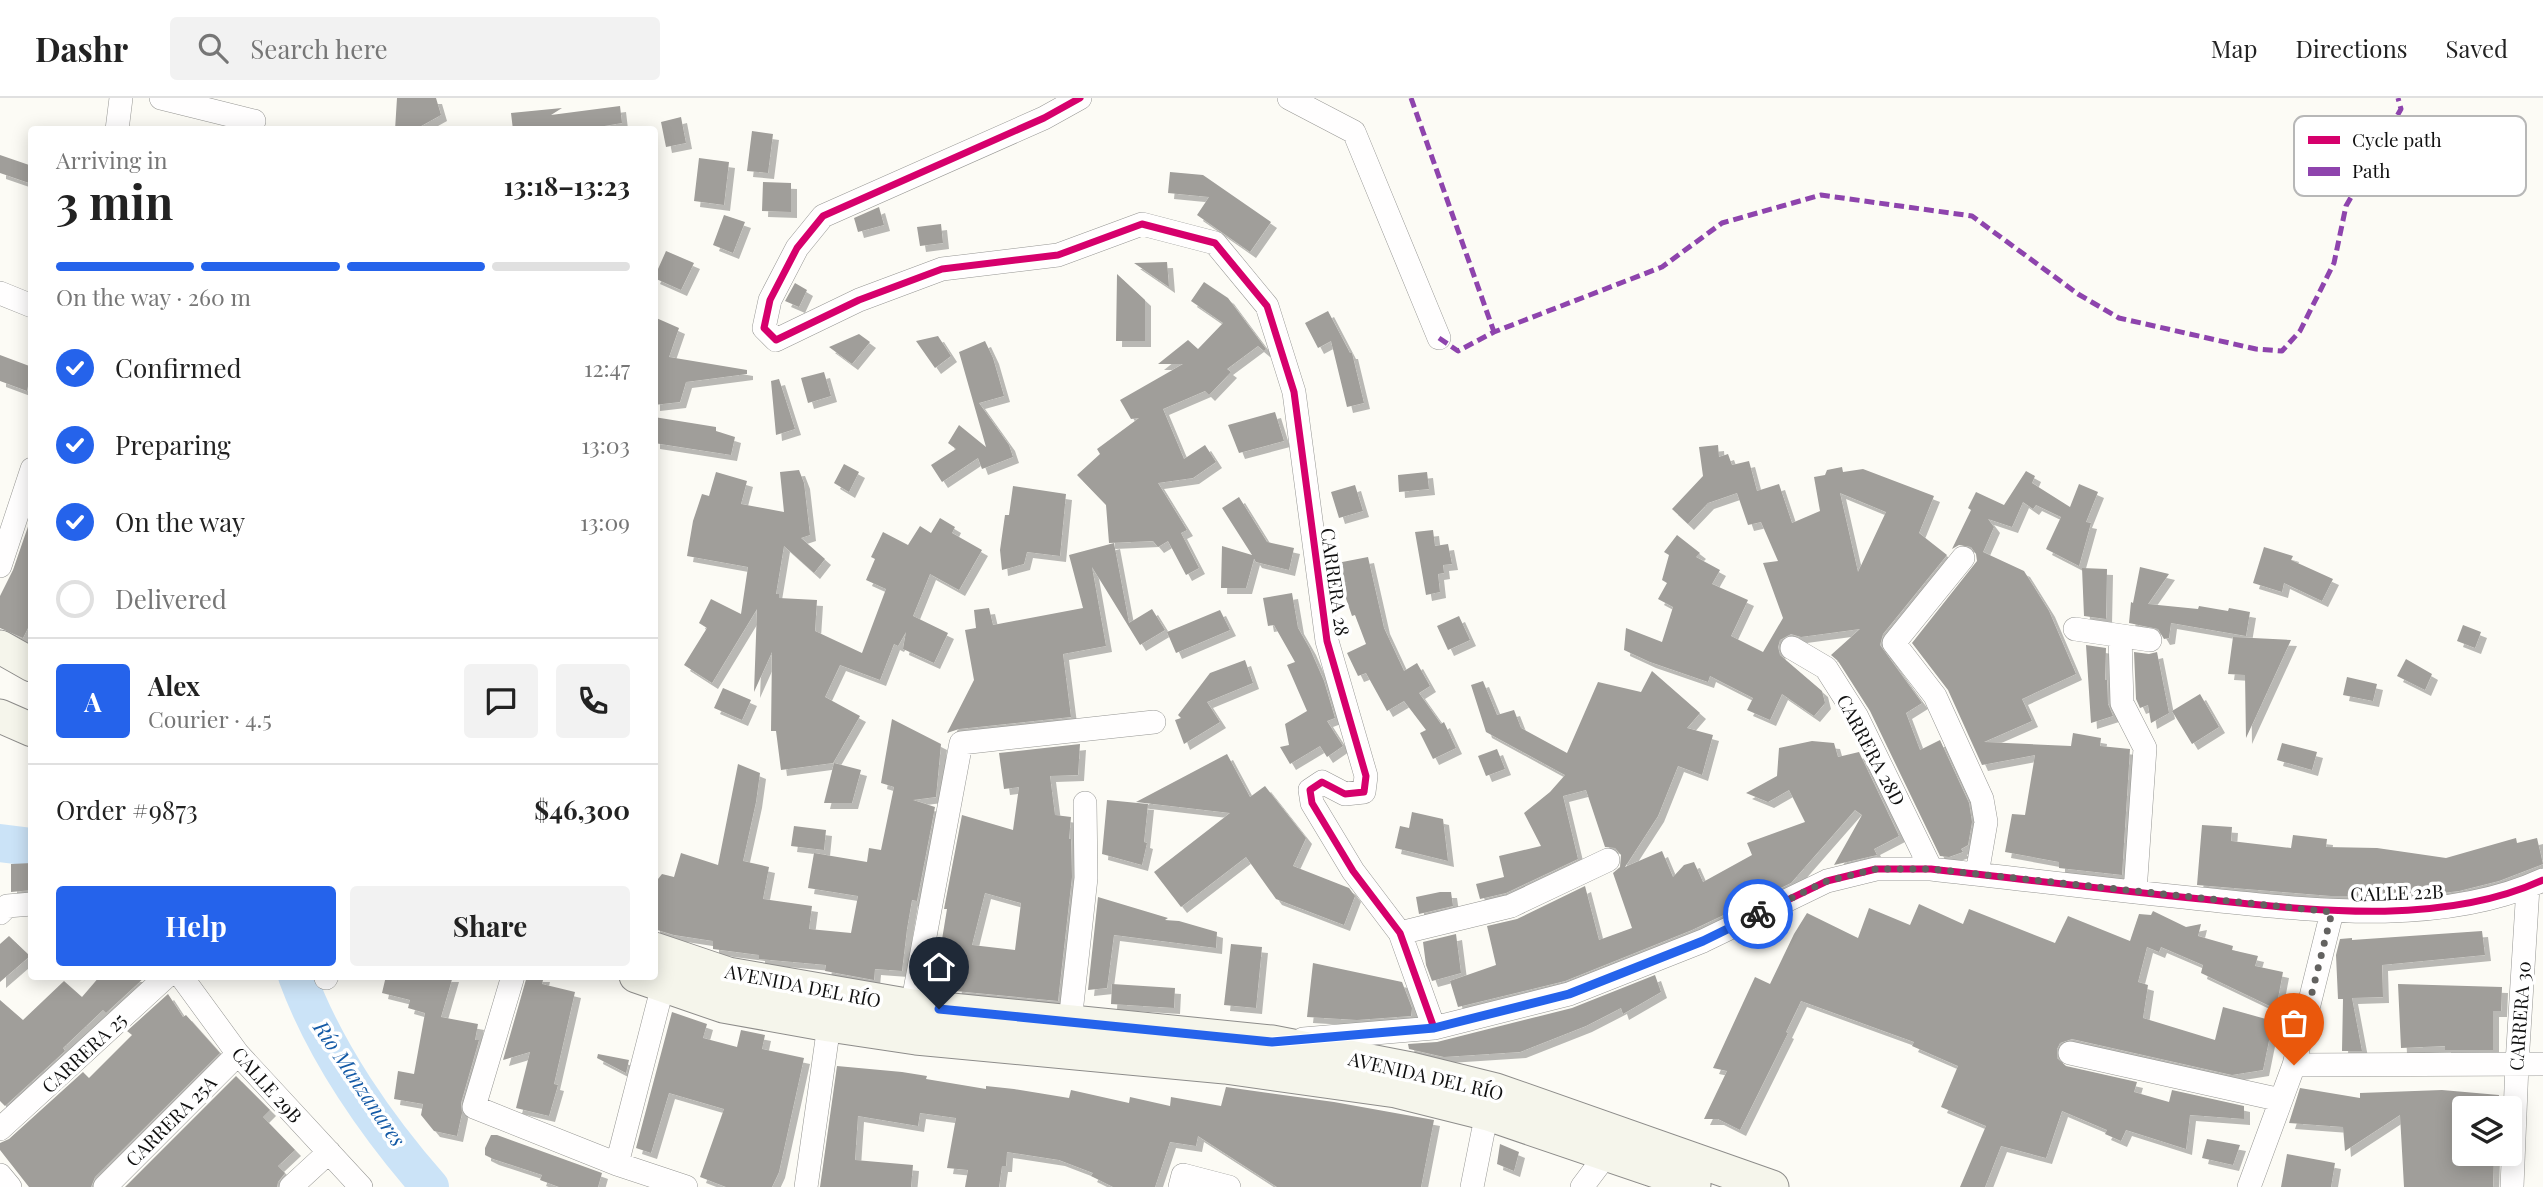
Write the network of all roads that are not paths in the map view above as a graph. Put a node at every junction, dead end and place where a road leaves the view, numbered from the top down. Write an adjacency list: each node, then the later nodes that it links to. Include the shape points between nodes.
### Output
1 (121, 98): 6 (street)
2 (161, 98): 5 (street)
3 (1080, 98): 31 (street, CARRERA 28, via 823,216 791,258 770,300 764,328 776,340 859,300 942,269 1058,255 1142,224 1215,243 1267,306 1294,392 1327,641 1366,776 1364,792 1345,794 1322,782 1310,790 1312,803 1353,870)
4 (1289, 98): 9 (street, via 1354,132)
5 (254, 116)
6 (118, 126)
7 (0, 293): 8 (street)
8 (28, 304)
9 (1439, 338)
10 (28, 481): 12 (street)
11 (1963, 558): 25 (street, via 1894,643 1935,696 1982,799 1986,822)
12 (0, 566)
13 (2075, 629): 14 (street)
14 (2120, 636): 15 (street); 27 (street, via 2122,703 2145,748)
15 (2150, 640)
16 (0, 648): 18 (main road)
17 (1792, 648): 24 (street, CARRERA 28D, via 1826,668 1857,717)
18 (28, 663)
19 (0, 716): 21 (main road)
20 (1154, 722): 37 (street, via 961,743)
21 (28, 728)
22 (1085, 803): 40 (street)
23 (1608, 860): 31 (street, via 1511,906)
24 (1931, 869): 25 (street, CALLE 22B); 39 (street, CALLE 22B, via 1876,869 1827,881 1703,941 1569,994)
25 (1977, 874): 27 (street, CALLE 22B)
26 (2536, 884): 29 (street, CALLE 22B, via 2458,907); 45 (street, CARRERA 30)
27 (2135, 892): 29 (street, CALLE 22B)
28 (28, 904): 30 (street, via 7,906)
29 (2332, 912): 46 (street)
30 (0, 913)
31 (1400, 933): 39 (street)
32 (658, 950): 37 (main road, AVENIDA DEL RÍO, via 728,974)
33 (163, 980): 50 (street, CARRERA 25)
34 (184, 980): 44 (street, CALLE 29B)
35 (512, 980): 53 (street, via 474,1107)
36 (650, 981): 38 (main road, AVENIDA DEL RÍO, via 723,1006); 53 (street)
37 (912, 1006): 40 (main road, AVENIDA DEL RÍO)
38 (829, 1025): 40 (main road, AVENIDA DEL RÍO, via 916,1038); 60 (street)
39 (1434, 1028): 41 (street, CALLE 22B)
40 (1080, 1033): 42 (main road, AVENIDA DEL RÍO)
41 (1272, 1042): 42 (main road, AVENIDA DEL RÍO); 49 (main road, AVENIDA DEL RÍO, via 1411,1069)
42 (1194, 1049): 49 (main road, AVENIDA DEL RÍO, via 1396,1091)
43 (2070, 1053): 48 (street)
44 (238, 1054): 51 (street, CALLE 29B); 56 (street, CARRERA 25A)
45 (2517, 1063): 46 (street); 47 (street); 68 (street, CARRERA 30)
46 (2294, 1065): 48 (street)
47 (2543, 1065)
48 (2281, 1100): 67 (street)
49 (1492, 1102): 52 (main road, AVENIDA DEL RÍO); 63 (street); 66 (main road, AVENIDA DEL RÍO)
50 (0, 1129)
51 (329, 1152): 57 (street); 58 (street, CALLE 29B)
52 (1605, 1155): 64 (street); 65 (main road, AVENIDA DEL RÍO)
53 (617, 1164): 59 (street)
54 (0, 1175): 55 (street)
55 (10, 1187)
56 (105, 1187)
57 (291, 1187)
58 (361, 1187)
59 (687, 1187)
60 (806, 1187)
61 (1180, 1187): 62 (street, via 1183,1175)
62 (1229, 1187)
63 (1472, 1187)
64 (1581, 1187)
65 (1702, 1187)
66 (1772, 1187)
67 (2249, 1187)
68 (2512, 1187)

